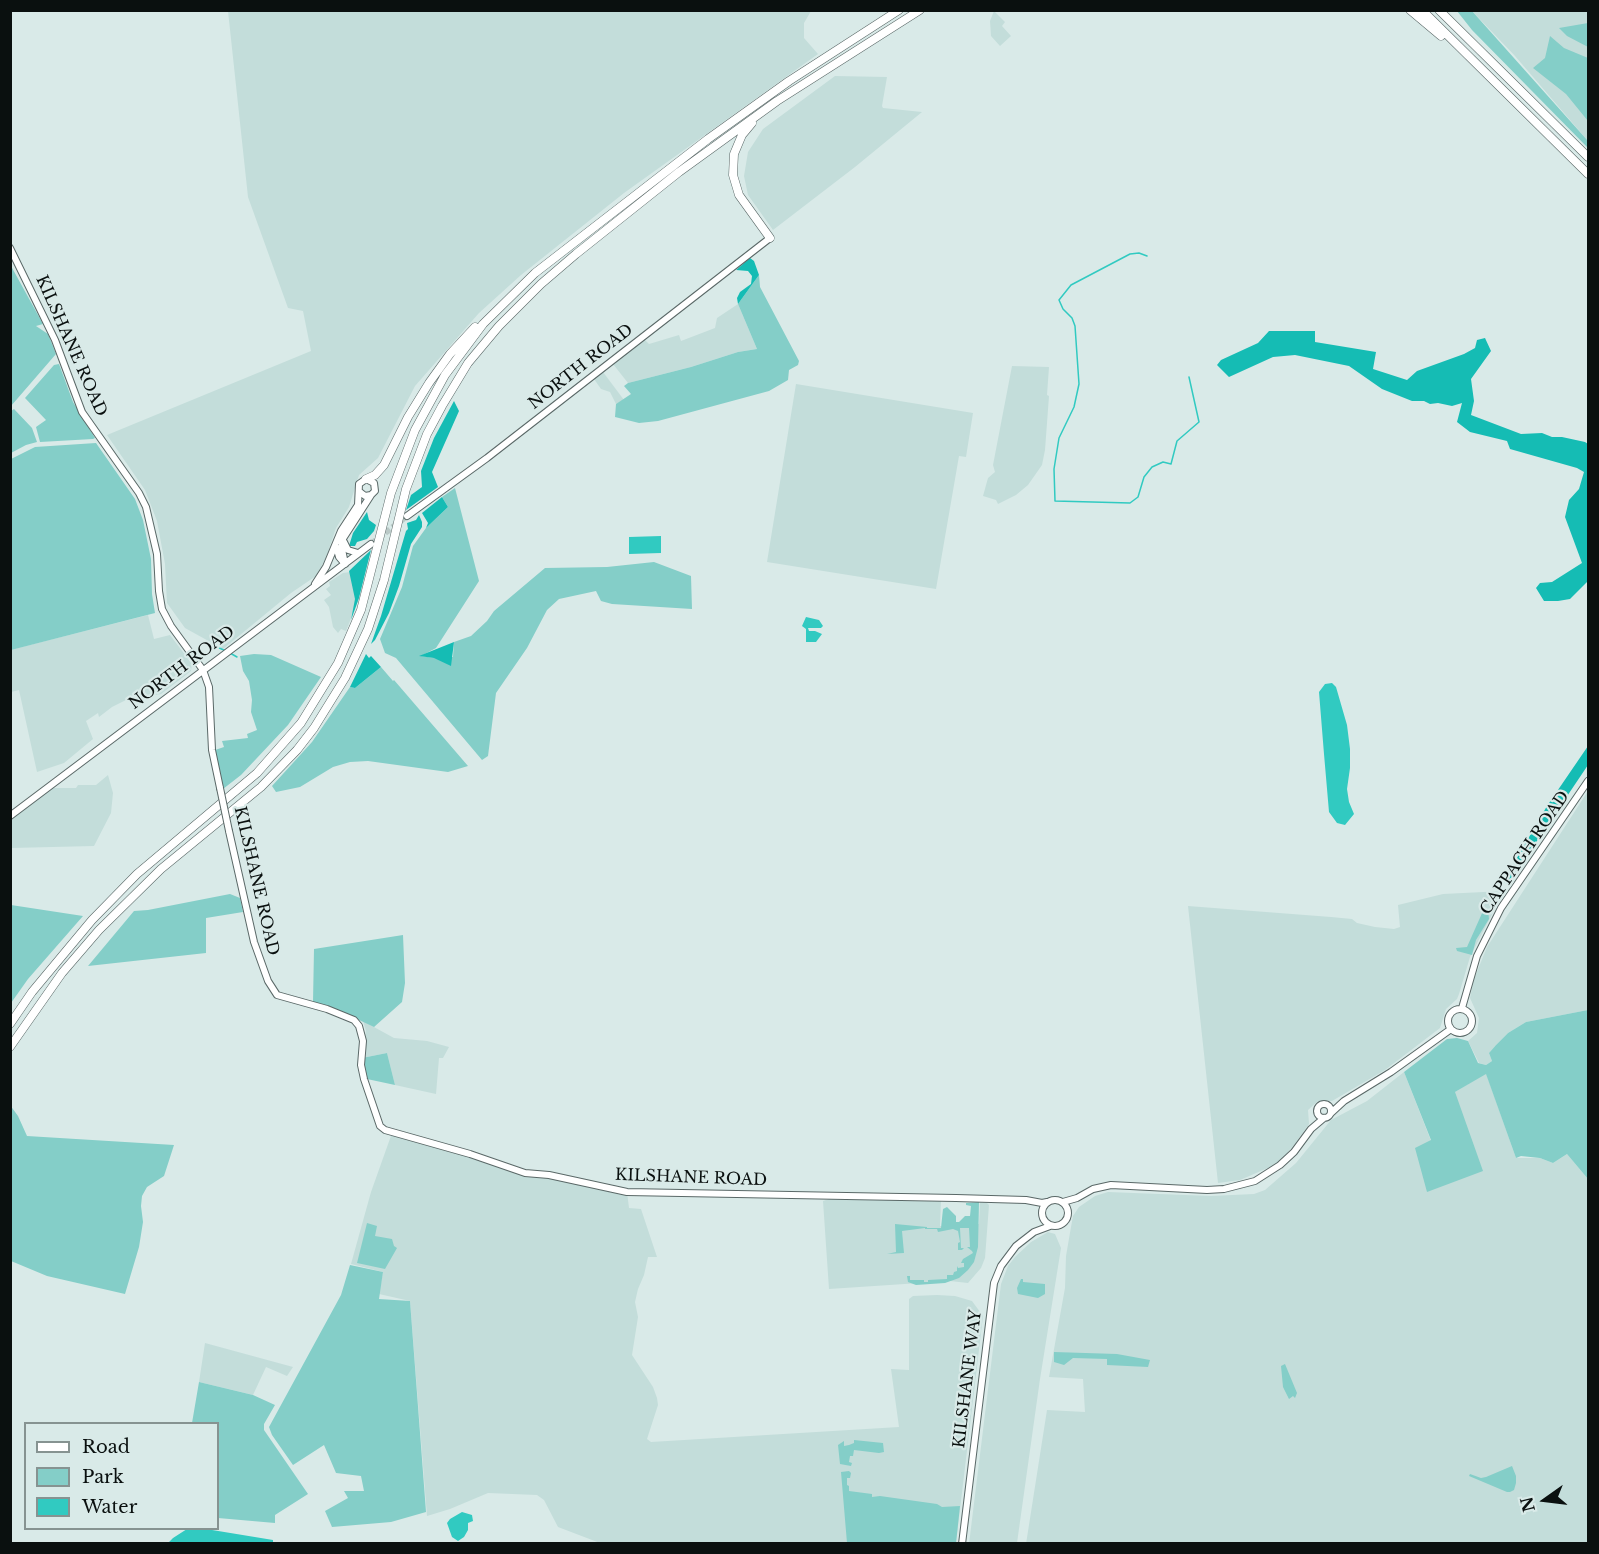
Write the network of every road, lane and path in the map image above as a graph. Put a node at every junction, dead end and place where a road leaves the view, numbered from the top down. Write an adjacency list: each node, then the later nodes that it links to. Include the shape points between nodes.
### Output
1 (899, 10): 12 (highway, via 789,81)
2 (920, 10): 9 (highway)
3 (1410, 10): 7 (highway)
4 (1422, 10): 7 (highway)
5 (1439, 10): 8 (highway)
6 (1447, 10): 8 (highway)
7 (1475, 63): 11 (highway)
8 (1497, 67): 10 (highway)
9 (798, 87): 13 (highway, via 750,125 734,154 733,175 739,195); 31 (highway, via 614,224 541,284 484,344 455,383 427,434 406,489 368,629 345,678 314,728 261,787 161,869 106,922 62,973)
10 (1588, 157)
11 (1588, 174)
12 (614, 211): 15 (highway, via 556,252 465,337 418,400 384,465); 29 (highway, via 504,302 434,392 397,475 361,610 338,663 302,723 257,773 107,904 66,949)
13 (770, 238): 18 (street, NORTH ROAD)
14 (10, 248): 25 (street, KILSHANE ROAD, via 50,328 82,412 146,507 158,554 162,609)
15 (366, 479): 16 (street, via 359,484); 17 (street, via 375,485)
16 (360, 492): 17 (street); 20 (street, via 358,505)
17 (371, 495): 19 (street)
18 (407, 516)
19 (345, 535): 22 (street, via 345,547); 23 (street)
20 (336, 544): 23 (street); 24 (street)
21 (371, 544): 22 (street, NORTH ROAD)
22 (358, 553): 23 (street, NORTH ROAD)
23 (345, 564): 24 (street, NORTH ROAD)
24 (314, 587): 25 (street, NORTH ROAD)
25 (203, 670): 27 (street, NORTH ROAD); 41 (street, KILSHANE ROAD, bridge, via 211,700 212,750 254,942 268,981 277,995 327,1009 360,1026 364,1079 380,1126 385,1130 525,1173 627,1192)
26 (1588, 781): 28 (street, CAPPAGH ROAD, via 1502,908 1476,956)
27 (10, 816)
28 (1462, 1008): 30 (street, CAPPAGH ROAD, via 1449,1017); 30 (street, CAPPAGH ROAD, via 1472,1017 1470,1028 1460,1033)
29 (10, 1024)
30 (1451, 1029): 32 (street, CAPPAGH ROAD)
31 (10, 1047)
32 (1344, 1101): 33 (street, CAPPAGH ROAD); 34 (street, CAPPAGH ROAD)
33 (1328, 1105): 34 (street); 35 (street, CAPPAGH ROAD, via 1318,1106)
34 (1331, 1113): 36 (street, CAPPAGH ROAD)
35 (1317, 1114): 36 (street); 37 (street, CAPPAGH ROAD)
36 (1324, 1118): 37 (street, CAPPAGH ROAD)
37 (1311, 1129): 38 (street, CAPPAGH ROAD, via 1280,1165 1239,1186 1207,1190 1111,1185)
38 (1077, 1198): 40 (street, CAPPAGH ROAD); 42 (street)
39 (1047, 1202): 40 (street); 41 (street, KILSHANE ROAD); 43 (street)
40 (1063, 1202): 42 (street)
41 (1037, 1203): 43 (street)
42 (1067, 1212): 44 (street, via 1064,1223)
43 (1043, 1213): 44 (street); 45 (street, KILSHANE WAY)
44 (1050, 1226): 45 (street, KILSHANE WAY)
45 (1034, 1232): 46 (street, KILSHANE WAY, via 1006,1259 993,1289)
46 (962, 1544)

